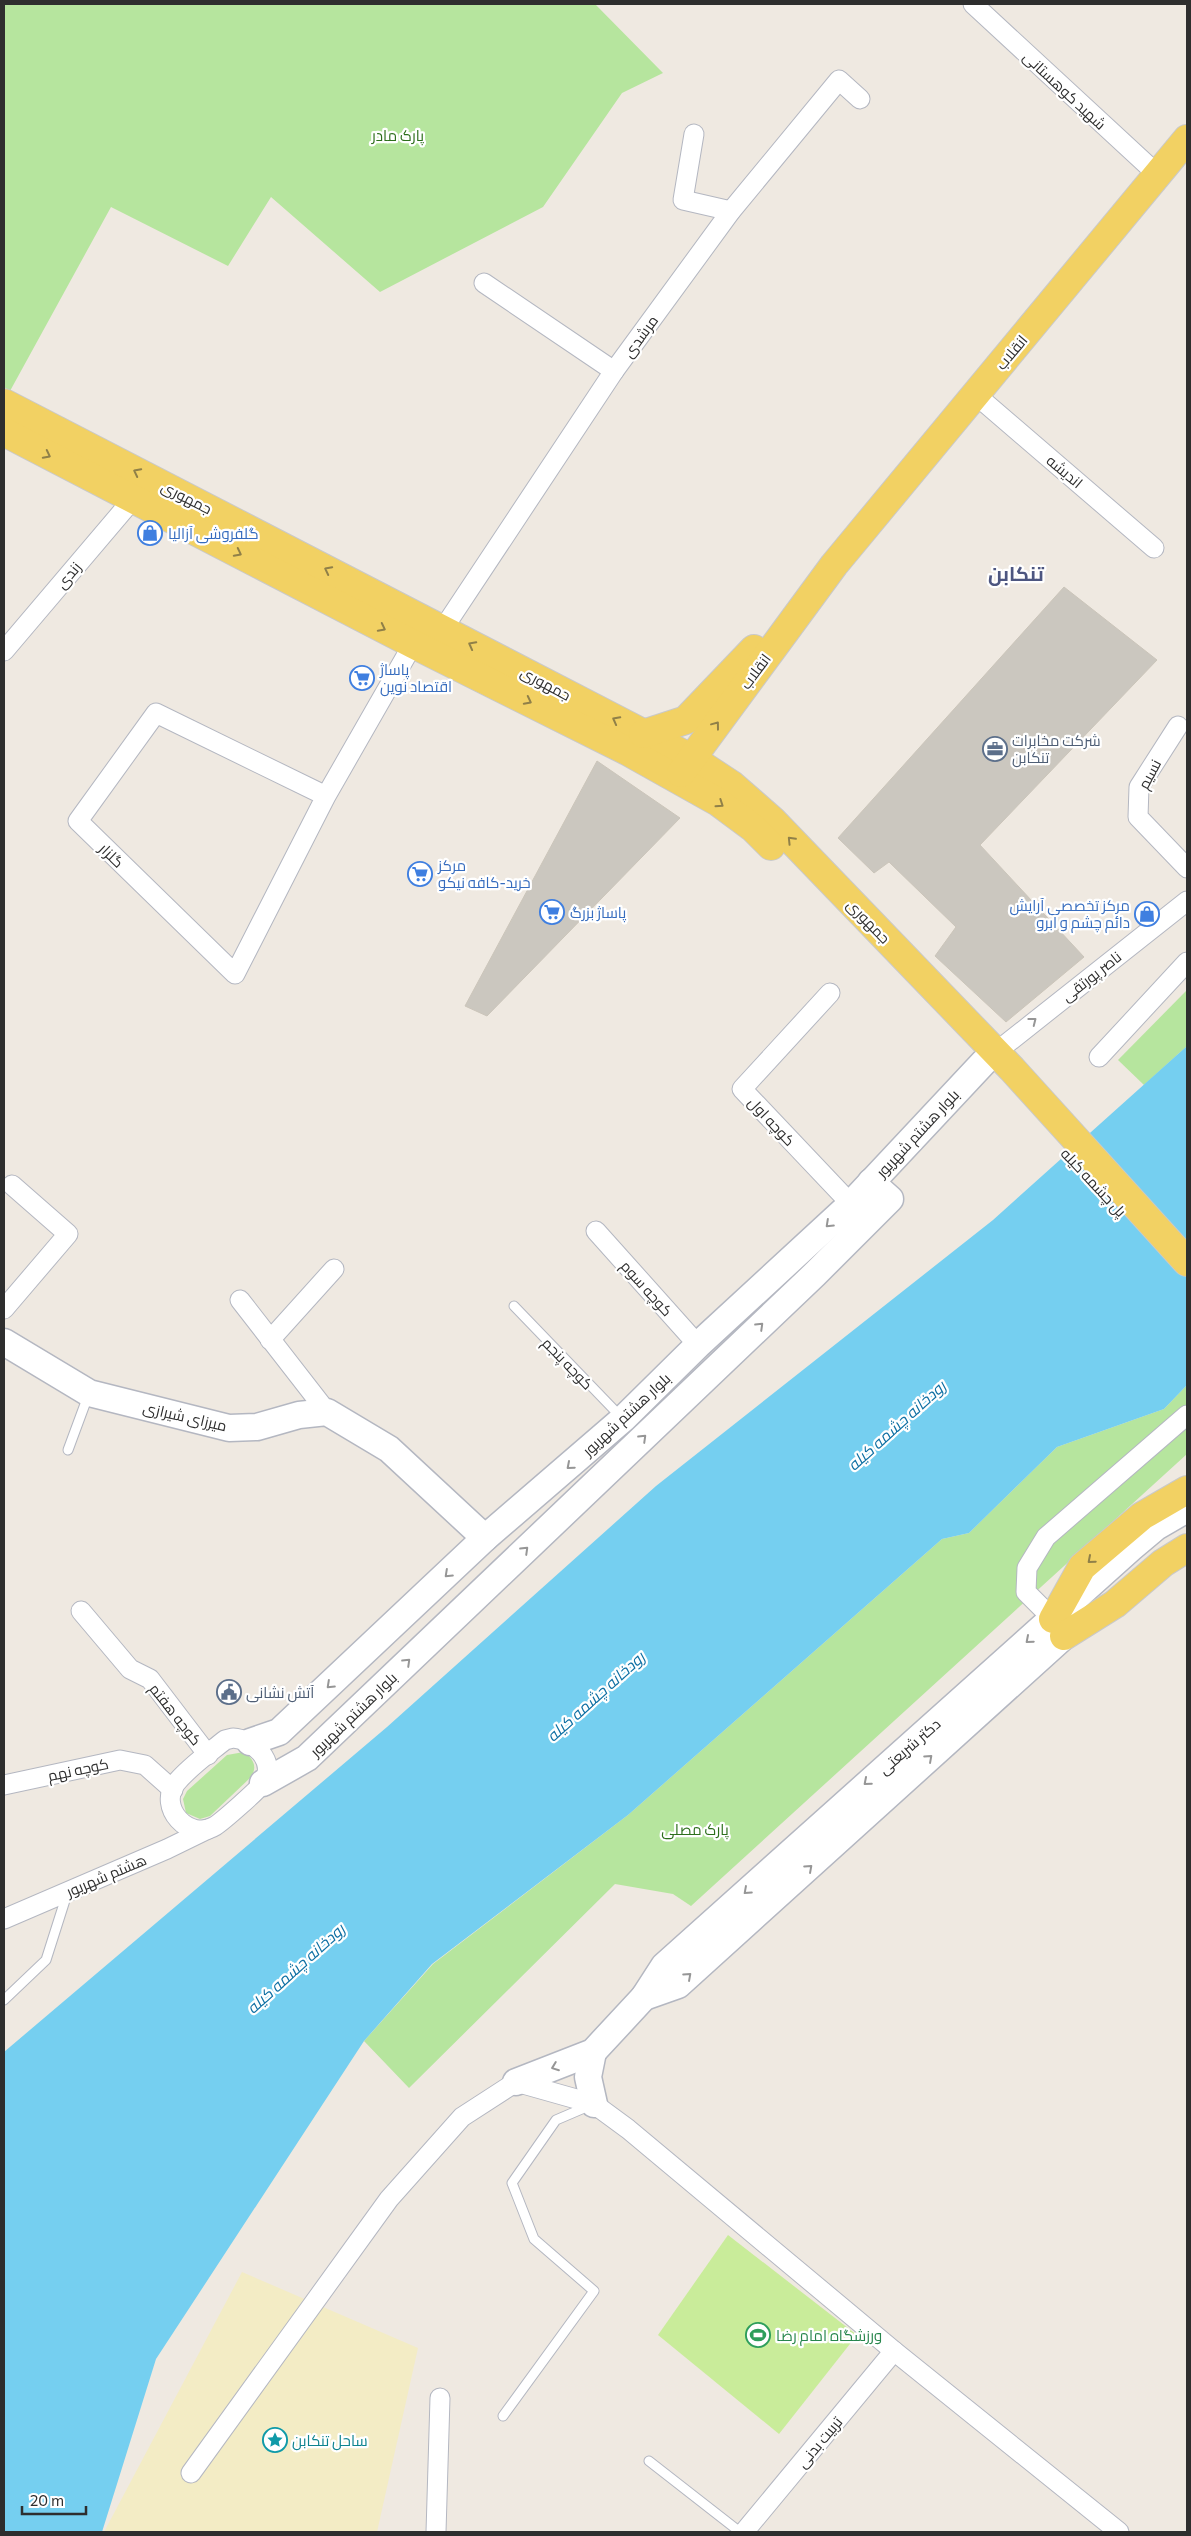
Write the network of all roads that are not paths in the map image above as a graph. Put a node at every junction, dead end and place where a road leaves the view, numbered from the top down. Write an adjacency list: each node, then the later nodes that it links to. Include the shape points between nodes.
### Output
1 (973, 4): 5 (street, شهید کوهستانی)
2 (860, 99): 6 (street, مرشدی, via 840,80)
3 (694, 134): 6 (street, via 683,200)
4 (1187, 139): 5 (main road, انقلاب)
5 (1158, 175): 9 (main road, انقلاب)
6 (731, 211): 8 (street, مرشدی)
7 (484, 283): 8 (street)
8 (614, 371): 15 (street, مرشدی)
9 (976, 395): 13 (street, اندیشه); 14 (main road, انقلاب)
10 (4, 403): 15 (main road, جمهوری, one-way to 10)
11 (4, 432): 12 (main road, جمهوری, one-way to 12)
12 (132, 499): 16 (main road, جمهوری, one-way to 16); 17 (street, زندی)
13 (1154, 548)
14 (834, 565): 19 (main road, انقلاب, via 686,720); 20 (main road, انقلاب, one-way to 14)
15 (443, 629): 19 (main road, جمهوری, one-way to 15)
16 (413, 644): 20 (main road, جمهوری, one-way to 20, via 627,751); 21 (street, گلزار)
17 (4, 651)
18 (1178, 726): 22 (street, نسیم, via 1139,787 1138,817)
19 (643, 734): 20 (main road, جمهوری)
20 (684, 768): 27 (main road, جمهوری, via 732,785 772,820)
21 (326, 796): 21 (street, گلزار, via 235,974 78,821 156,713)
22 (1187, 868)
23 (1187, 901): 27 (street, ناصر پورتقی, one-way to 23)
24 (1187, 962): 26 (street)
25 (830, 993): 30 (street, کوچه اول, via 742,1089)
26 (1099, 1057)
27 (998, 1065): 29 (street, بلوار هشتم شهریور); 32 (main road, پل چشمه کیله); 34 (main road, پل چشمه کیله)
28 (12, 1185): 37 (street, via 68,1234)
29 (880, 1191): 30 (street, بلوار هشتم شهریور); 55 (street, بلوار هشتم شهریور, one-way to 29, via 307,1758 815,1274)
30 (851, 1204): 40 (street, بلوار هشتم شهریور, one-way to 40)
31 (596, 1231): 40 (street, کوچه سوم)
32 (1187, 1262)
33 (334, 1269): 38 (street)
34 (1187, 1284)
35 (240, 1300): 38 (street)
36 (514, 1306): 44 (lane, کوچه پنجم)
37 (4, 1309)
38 (270, 1340): 42 (street)
39 (4, 1342): 41 (street, میرزای شیرازی)
40 (698, 1345): 44 (street, بلوار هشتم شهریور)
41 (89, 1393): 42 (street, میرزای شیرازی, via 229,1428 257,1427 299,1415); 45 (lane)
42 (327, 1412): 49 (street, via 389,1449)
43 (1187, 1414): 52 (street, via 1046,1537 1027,1568 1026,1592)
44 (623, 1419): 49 (street, بلوار هشتم شهریور, one-way to 49)
45 (68, 1450)
46 (1187, 1490): 52 (main road, one-way to 52, via 1142,1516 1082,1568)
47 (1187, 1509): 52 (street, دکتر شریعتی, via 1156,1527)
48 (1187, 1527): 52 (street, دکتر شریعتی, via 1164,1541)
49 (485, 1538): 53 (street, بلوار هشتم شهریور, one-way to 53, via 279,1732)
50 (1187, 1548): 52 (main road, via 1163,1563 1115,1604)
51 (81, 1611): 54 (street, کوچه هفتم, via 130,1669 150,1680)
52 (1058, 1627): 62 (street, دکتر شریعتی, via 848,1815 678,1985 644,1997)
53 (250, 1742): 54 (street, via 225,1740); 55 (street, via 264,1759 266,1775)
54 (208, 1755): 57 (street, via 176,1783)
55 (263, 1783): 58 (street)
56 (4, 1784): 57 (street, کوچه نهم, via 120,1760 145,1765)
57 (173, 1790): 58 (street, via 171,1804 176,1817 193,1829)
58 (208, 1829): 59 (street, هشتم شهریور)
59 (68, 1891): 60 (street, هشتم شهریور); 61 (lane, via 46,1960)
60 (4, 1919)
61 (4, 2000)
62 (593, 2052): 63 (street, دکتر شریعتی, one-way to 63); 64 (street, via 588,2077)
63 (516, 2082): 64 (street); 69 (street, via 462,2117 389,2199)
64 (594, 2104): 65 (street); 67 (lane, via 556,2120 512,2182 534,2239 594,2291)
65 (894, 2351): 71 (street, تربیت بدنی); 72 (street)
66 (440, 2398): 70 (street)
67 (504, 2416)
68 (649, 2461): 71 (lane)
69 (191, 2473)
70 (436, 2532)
71 (742, 2532)
72 (1119, 2532)

